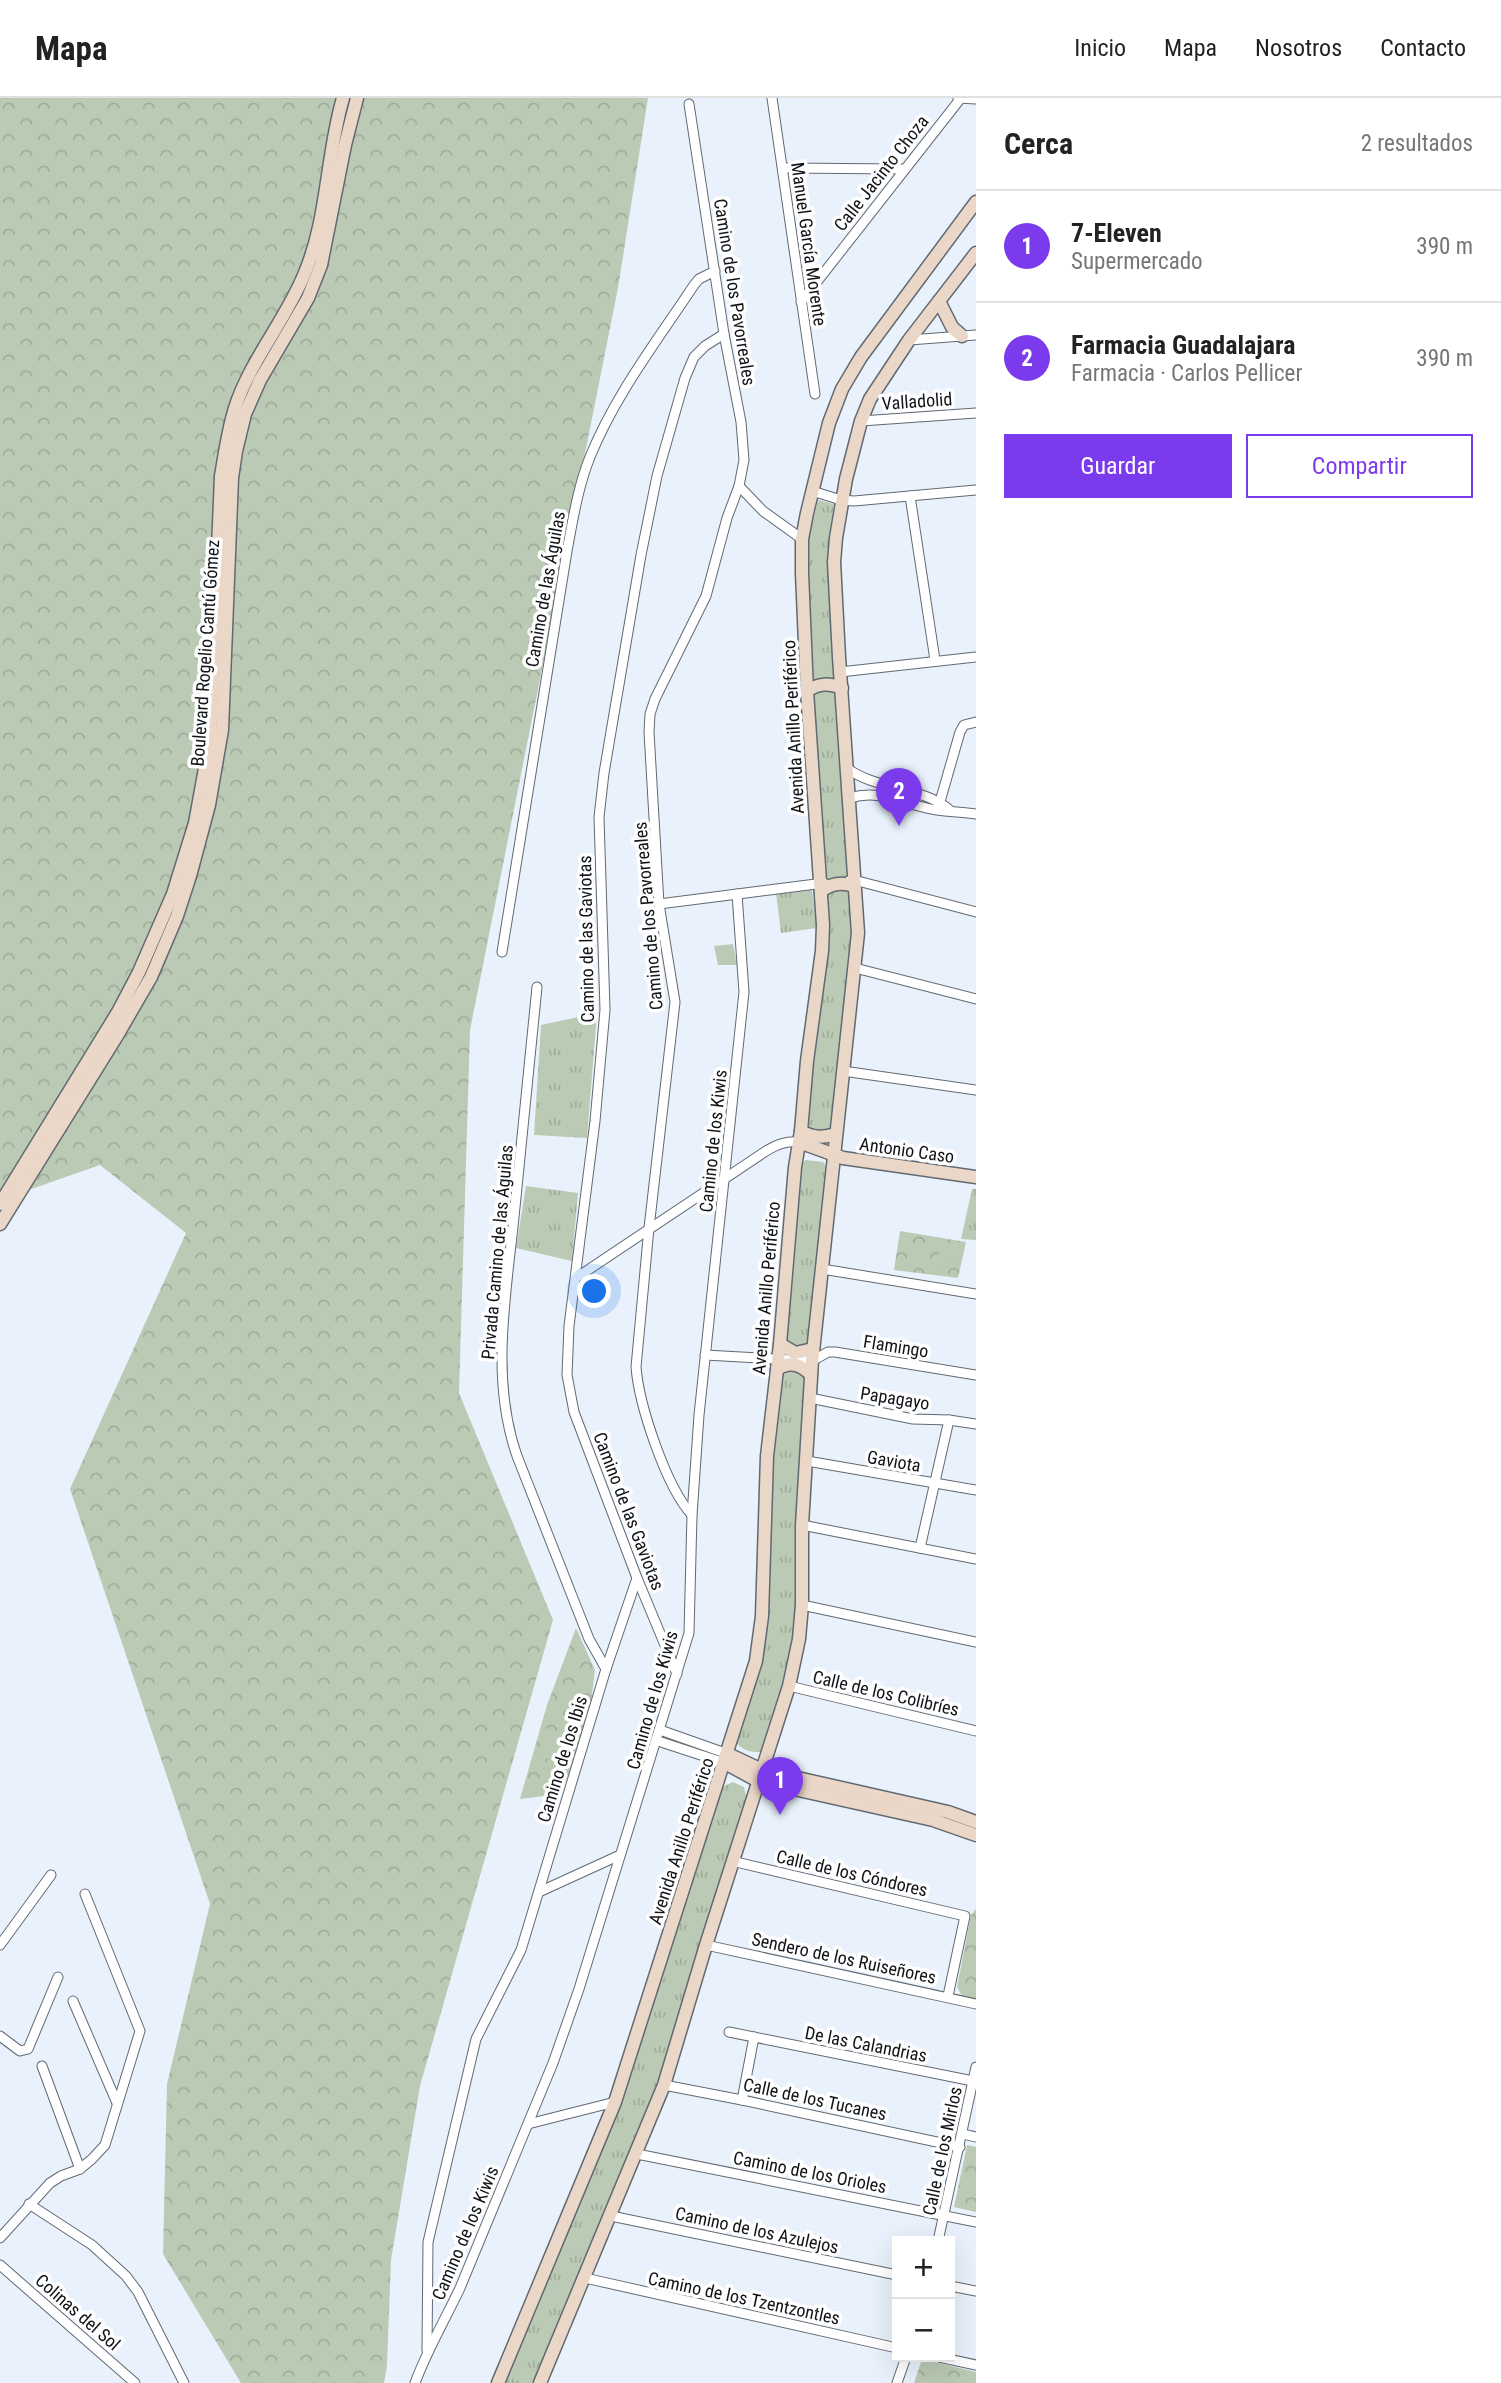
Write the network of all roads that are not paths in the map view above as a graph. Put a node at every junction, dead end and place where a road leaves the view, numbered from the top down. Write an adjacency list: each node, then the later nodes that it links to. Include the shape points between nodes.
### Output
1 (343, 98): 54 (street, Boulevard Rogelio Cantú Gómez, via 316,240 304,275 240,395 226,445 210,741 195,823 173,894 118,1012)
2 (357, 98): 55 (street, Boulevard Rogelio Cantú Gómez, via 321,265 308,298 260,380 236,451 222,730 209,805 177,916 151,977)
3 (772, 98): 7 (street, Manuel García Morente)
4 (959, 98): 5 (street); 8 (street, Calle Jacinto Choza)
5 (976, 99)
6 (689, 104): 11 (street, Camino de los Pavorreales)
7 (783, 168): 8 (street); 13 (street, Manuel García Morente)
8 (904, 169): 13 (street, Calle Jacinto Choza)
9 (976, 202): 22 (street, Avenida Anillo Periférico, via 842,389)
10 (976, 253): 12 (street)
11 (715, 271): 14 (street, Camino de los Pavorreales); 42 (street, Camino de las Águilas, via 694,285 613,407 579,489)
12 (939, 301): 15 (street, via 951,327); 16 (street)
13 (802, 302): 17 (street, Manuel García Morente)
14 (724, 334): 20 (street, Camino de los Pavorreales, via 741,422 744,460); 58 (street, Camino de las Gaviotas, via 694,357 661,463 604,773 599,817 605,1010)
15 (969, 335): 16 (street)
16 (909, 340): 19 (street)
17 (816, 394)
18 (976, 413): 19 (street, Valladolid)
19 (861, 421): 24 (street)
20 (739, 486): 25 (street, via 763,511); 40 (street, Camino de los Pavorreales, via 706,596 650,714)
21 (976, 489): 23 (street)
22 (813, 491): 24 (street); 25 (street, Avenida Anillo Periférico)
23 (910, 496): 24 (street); 27 (street)
24 (841, 500): 28 (street, via 834,562)
25 (802, 539): 29 (street, Avenida Anillo Periférico)
26 (976, 657): 27 (street)
27 (935, 660): 28 (street)
28 (841, 672): 29 (street, via 830,678); 30 (street)
29 (807, 674): 31 (street, Avenida Anillo Periférico)
30 (842, 688): 31 (street, via 830,684); 33 (street)
31 (807, 691): 38 (street, Avenida Anillo Periférico)
32 (976, 722): 35 (street, via 964,725 960,732)
33 (848, 769): 34 (street); 35 (street)
34 (850, 798): 35 (street, via 879,795); 37 (street)
35 (939, 806): 36 (street)
36 (976, 814)
37 (854, 879): 38 (street); 41 (street); 43 (street, via 858,922)
38 (821, 884): 39 (street); 49 (street, Avenida Anillo Periférico, via 822,951)
39 (737, 894): 40 (street); 52 (street, Camino de los Kiwis, via 744,992)
40 (659, 904): 56 (street, Camino de los Pavorreales, via 675,1003)
41 (976, 912)
42 (502, 951)
43 (855, 968): 45 (street); 46 (street)
44 (537, 987): 79 (street, Privada Camino de las Águilas, via 503,1324 503,1387 517,1456 589,1639)
45 (976, 999)
46 (843, 1070): 47 (street); 48 (street)
47 (976, 1090)
48 (836, 1133): 49 (street); 51 (street)
49 (800, 1137): 50 (street, Avenida Anillo Periférico); 51 (street); 52 (street, via 780,1143)
50 (797, 1159): 51 (street, via 811,1154); 60 (street, Avenida Anillo Periférico)
51 (834, 1159): 53 (street, Antonio Caso); 57 (street)
52 (724, 1178): 56 (street); 61 (street, Camino de los Kiwis)
53 (976, 1178)
54 (0, 1204)
55 (0, 1224)
56 (649, 1228): 58 (street); 72 (street, Camino de los Pavorreales, via 638,1386 669,1478)
57 (822, 1269): 59 (street); 62 (street)
58 (576, 1278): 76 (street, Camino de las Gaviotas, via 569,1326 569,1391)
59 (976, 1294)
60 (780, 1344): 62 (street, via 794,1353); 63 (street, Avenida Anillo Periférico)
61 (705, 1355): 63 (street, Flamingo); 72 (street, Camino de los Kiwis)
62 (813, 1355): 63 (street, Flamingo); 64 (street); 65 (street, Flamingo, via 835,1352)
63 (777, 1364): 64 (street, via 800,1366); 85 (street, Avenida Anillo Periférico, via 767,1456 760,1641)
64 (811, 1375): 66 (street)
65 (976, 1375)
66 (810, 1398): 67 (street, Papagayo, via 913,1419); 69 (street)
67 (949, 1420): 68 (street, Papagayo); 70 (street)
68 (976, 1424)
69 (807, 1461): 70 (street, Gaviota); 73 (street)
70 (934, 1484): 71 (street, Gaviota); 74 (street)
71 (976, 1490)
72 (692, 1515): 80 (street, Camino de los Kiwis, via 689,1633)
73 (802, 1525): 74 (street); 77 (street)
74 (920, 1548): 75 (street)
75 (976, 1559)
76 (637, 1578): 79 (street, Camino de los Ibis); 80 (street, Camino de las Gaviotas)
77 (802, 1605): 78 (street); 81 (street)
78 (976, 1642)
79 (606, 1669): 93 (street, Camino de los Ibis)
80 (677, 1674): 82 (street, Camino de los Kiwis)
81 (789, 1686): 83 (street, Calle de los Colibríes); 86 (street)
82 (660, 1730): 84 (street, Camino de los Kiwis); 85 (street)
83 (976, 1731)
84 (657, 1741): 85 (street); 90 (street, Camino de los Kiwis)
85 (727, 1755): 86 (street); 86 (street, via 745,1755); 87 (street, Avenida Anillo Periférico)
86 (760, 1774): 87 (street); 88 (street, via 948,1812); 89 (street); 91 (street)
87 (719, 1778): 110 (street, Avenida Anillo Periférico)
88 (976, 1822)
89 (976, 1835)
90 (620, 1855): 93 (street); 112 (street, Camino de los Kiwis, via 579,1989)
91 (732, 1861): 96 (street); 99 (street, Calle de los Cóndores, via 965,1916)
92 (51, 1875): 95 (street)
93 (539, 1892): 97 (street, Camino de los Ibis)
94 (85, 1894): 111 (street, via 140,2031)
95 (0, 1945)
96 (706, 1945): 99 (street, Sendero de los Ruiseñores); 108 (street)
97 (521, 1950): 130 (street, Camino de los Kiwis, via 476,2039 435,2208 426,2264)
98 (58, 1977): 103 (street, via 28,2049 20,2051)
99 (948, 1996): 101 (street, Sendero de los Ruiseñores)
100 (73, 2001): 111 (street)
101 (976, 2004)
102 (729, 2032): 104 (street, De las Calandrias)
103 (0, 2036)
104 (754, 2037): 107 (street, De las Calandrias); 109 (street)
105 (42, 2066): 117 (street)
106 (976, 2067): 107 (street, Calle de los Mirlos)
107 (973, 2081): 113 (street, Calle de los Mirlos)
108 (664, 2085): 109 (street, Calle de los Tucanes); 116 (street)
109 (742, 2099): 115 (street, Calle de los Tucanes)
110 (615, 2102): 112 (street); 137 (street, Avenida Anillo Periférico)
111 (117, 2103): 117 (street, via 104,2145)
112 (528, 2124): 130 (street, Camino de los Kiwis, via 460,2288)
113 (963, 2134): 114 (street); 115 (street, Calle de los Mirlos)
114 (976, 2137)
115 (960, 2147): 119 (street, Calle de los Mirlos)
116 (637, 2154): 119 (street, Camino de los Orioles); 120 (street)
117 (80, 2169): 118 (street, via 50,2183)
118 (29, 2204): 123 (street); 135 (street, via 92,2245 126,2276)
119 (944, 2215): 121 (street, Camino de los Orioles); 122 (street, Calle de los Mirlos)
120 (611, 2216): 125 (street, Camino de los Azulejos); 126 (street)
121 (976, 2222)
122 (939, 2236)
123 (0, 2238)
124 (0, 2265): 134 (street, Colinas del Sol)
125 (892, 2274)
126 (585, 2278): 129 (street, Camino de los Tzentzontles); 138 (street)
127 (955, 2287): 128 (street)
128 (976, 2291)
129 (892, 2346)
130 (427, 2351): 136 (street, Camino de los Kiwis)
131 (955, 2360): 133 (street)
132 (904, 2362): 139 (street)
133 (976, 2365)
134 (135, 2383)
135 (184, 2383)
136 (415, 2383)
137 (498, 2383)
138 (540, 2383)
139 (897, 2383)

